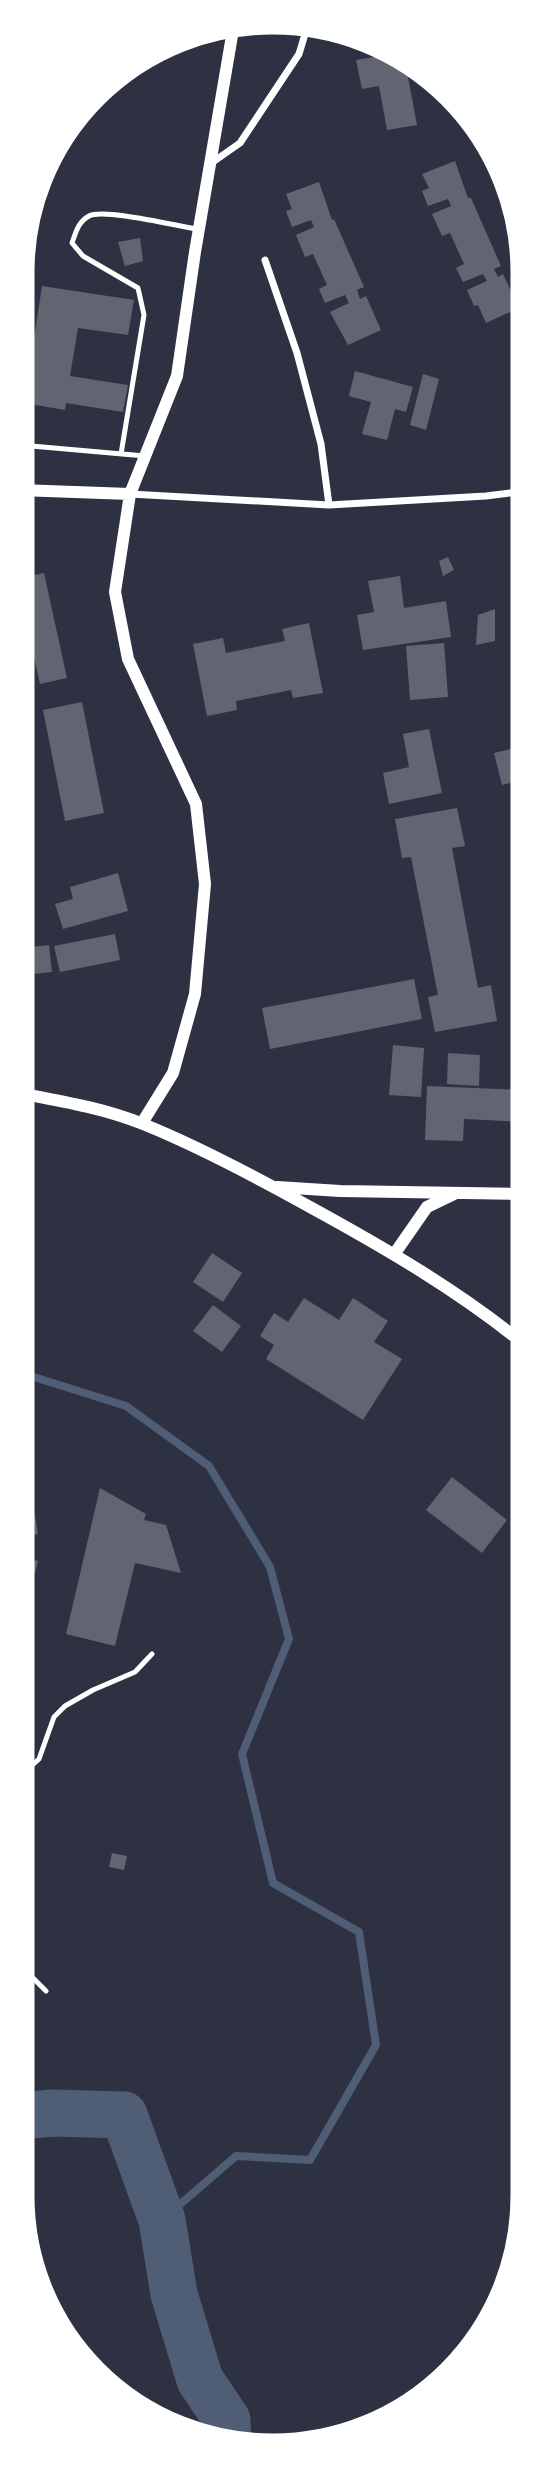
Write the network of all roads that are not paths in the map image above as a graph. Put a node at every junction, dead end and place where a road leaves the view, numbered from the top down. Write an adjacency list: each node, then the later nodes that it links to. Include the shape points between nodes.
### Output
1 (306, 32): 3 (street, via 299,54 240,143)
2 (232, 34): 3 (street)
3 (210, 164): 4 (street)
4 (199, 230): 7 (lane, via 111,214 90,215 78,225 72,243 83,257 138,288 144,315); 8 (street, via 177,376)
5 (265, 260): 12 (street, via 297,353 321,444)
6 (30, 446): 7 (lane)
7 (121, 454): 8 (lane)
8 (145, 456): 11 (street)
9 (30, 490): 11 (street)
10 (515, 492): 12 (street)
11 (130, 494): 12 (street); 14 (street, via 115,592 128,659 196,804 205,884 195,994 173,1073)
12 (330, 505)
13 (30, 1095): 14 (street, via 83,1105)
14 (142, 1124): 15 (street)
15 (274, 1186): 16 (street); 18 (street)
16 (457, 1193): 17 (street); 18 (street, via 427,1207)
17 (515, 1194)
18 (395, 1253): 19 (street)
19 (515, 1337)
20 (152, 1654): 21 (lane, via 135,1672 65,1706 54,1717 38,1759)
21 (30, 1767)
22 (30, 1975): 23 (lane)
23 (46, 1991)

